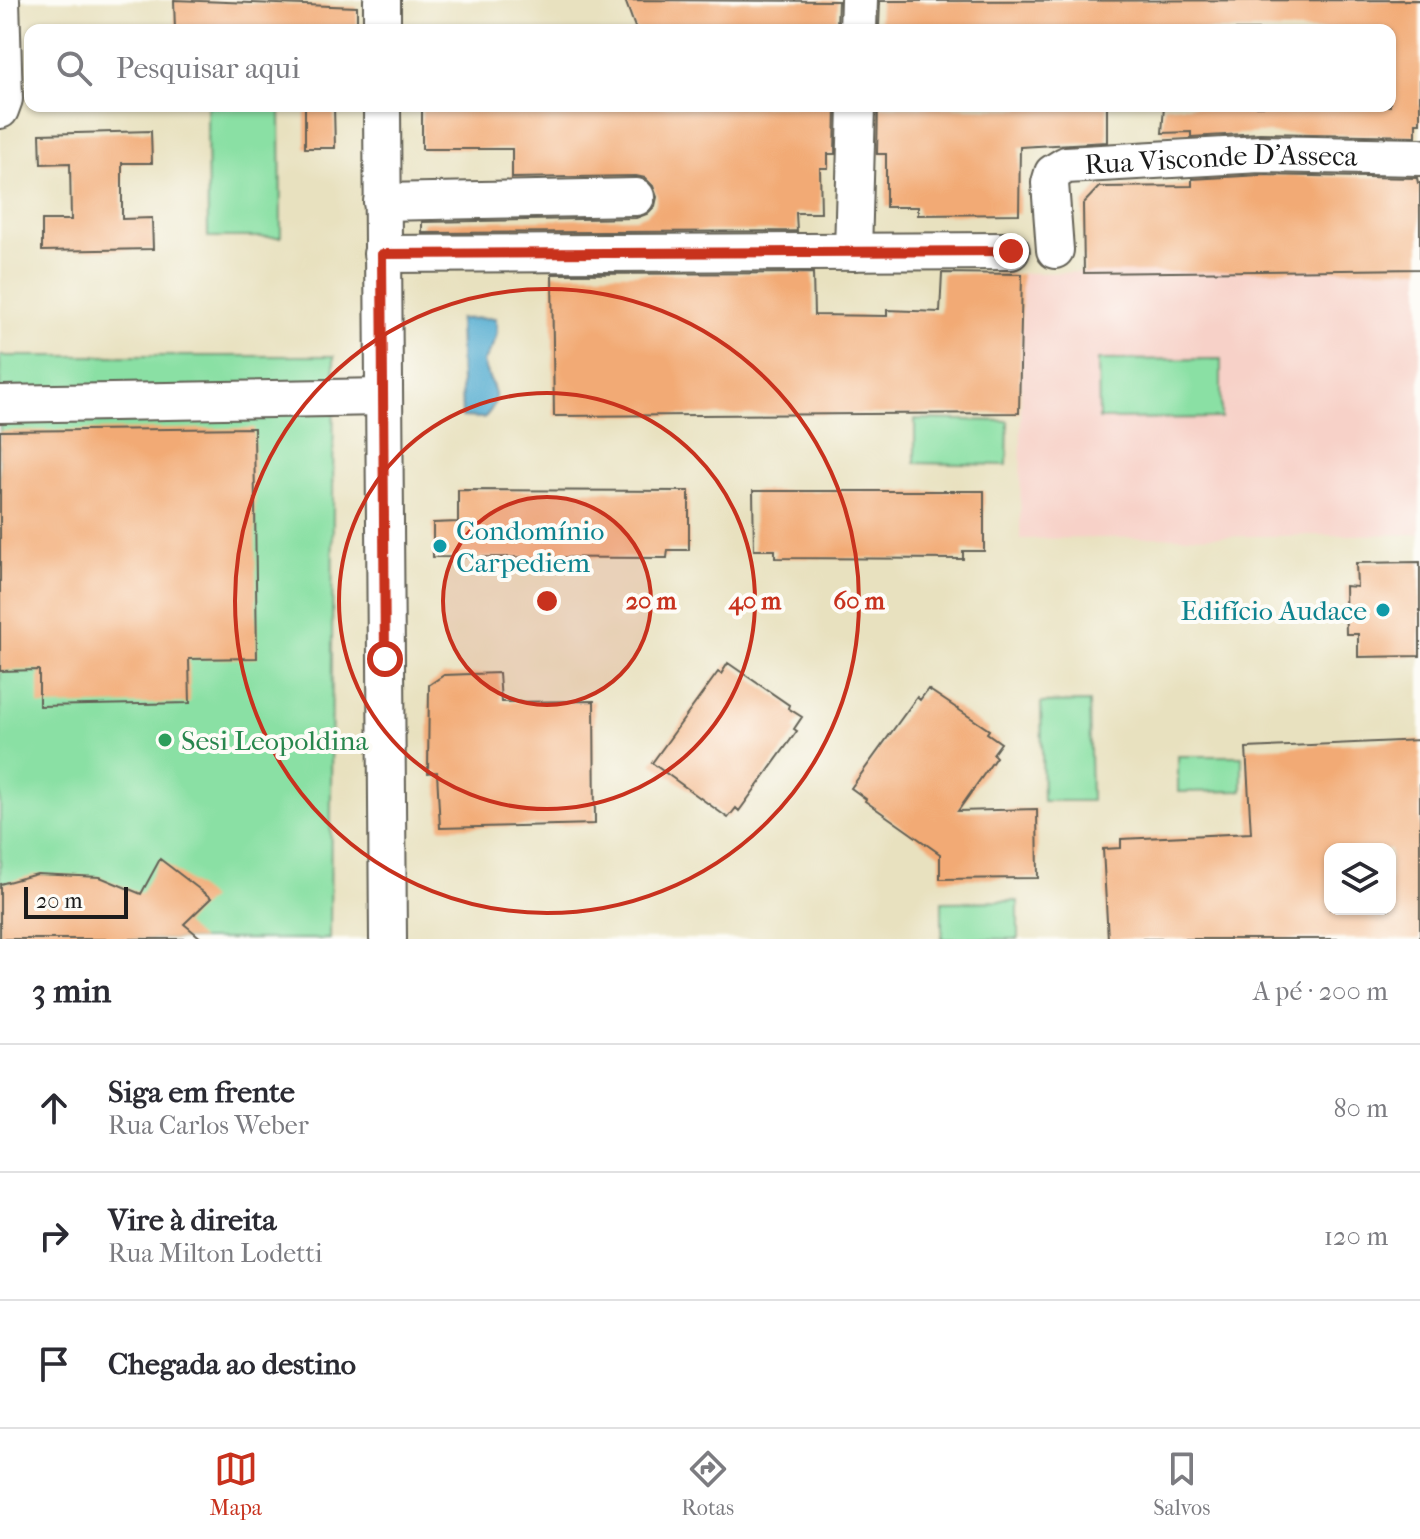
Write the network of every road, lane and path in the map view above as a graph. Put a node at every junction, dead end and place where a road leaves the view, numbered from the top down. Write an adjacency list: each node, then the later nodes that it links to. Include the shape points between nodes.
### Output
1 (1, 0): 6 (street)
2 (382, 0): 4 (street)
3 (859, 0): 5 (street)
4 (382, 24)
5 (858, 24)
6 (0, 110)
7 (382, 112): 11 (street)
8 (857, 112): 14 (street)
9 (1420, 157): 12 (street, Rua Visconde D'Asseca, via 1260,154 1066,165 1053,173 1050,183)
10 (636, 197): 11 (street)
11 (382, 202): 15 (street)
12 (1055, 250)
13 (1011, 251): 14 (street)
14 (853, 252): 15 (street)
15 (382, 254): 16 (street)
16 (383, 397): 17 (street); 18 (street)
17 (0, 404)
18 (388, 939)

